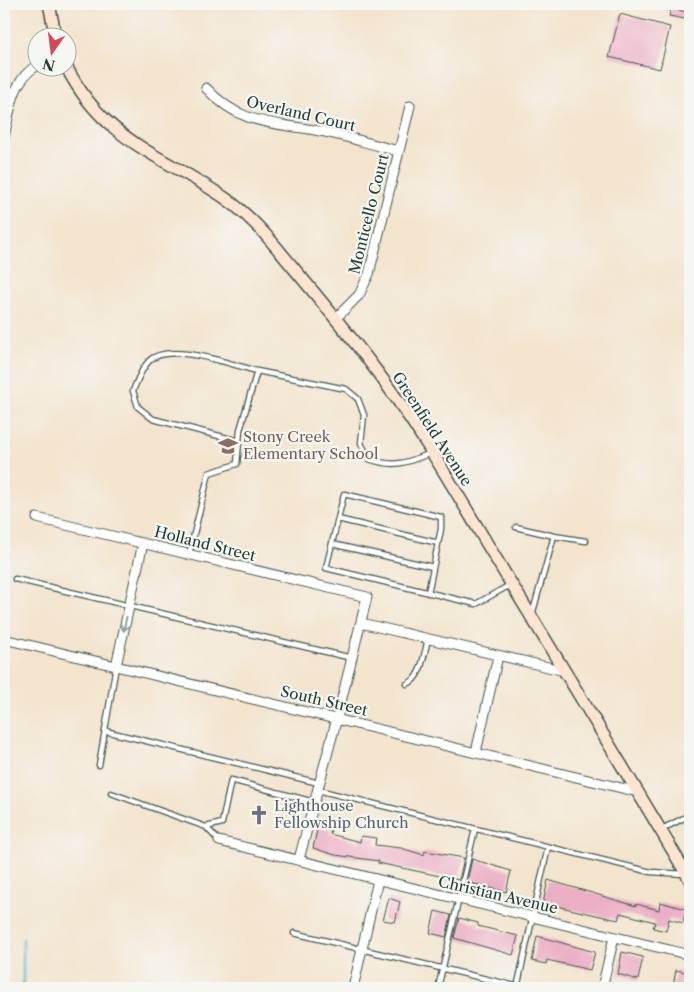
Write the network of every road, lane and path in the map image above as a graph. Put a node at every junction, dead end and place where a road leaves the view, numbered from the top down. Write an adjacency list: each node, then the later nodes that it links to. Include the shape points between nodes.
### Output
1 (49, 4): 2 (main road)
2 (54, 28)
3 (28, 73): 7 (street)
4 (72, 78): 12 (main road, Greenfield Avenue, via 93,108 116,132 236,206 271,241)
5 (4, 87): 7 (lane)
6 (206, 88): 11 (street, Overland Court, via 220,103 252,120 323,132)
7 (15, 92): 9 (street)
8 (410, 106): 11 (street, Monticello Court)
9 (7, 112): 10 (street)
10 (4, 136)
11 (399, 151): 12 (street, Monticello Court, via 369,274 359,295)
12 (335, 319): 15 (main road, Greenfield Avenue, via 399,402)
13 (257, 371): 14 (lane); 14 (lane, via 182,352 167,352 150,359 133,391 138,407 153,419); 15 (lane, via 346,389 358,399 364,415 360,443 369,459 385,465 402,464)
14 (239, 441): 24 (lane, via 237,464 209,473)
15 (431, 454): 27 (main road, Greenfield Avenue)
16 (37, 518): 21 (street, Holland Street)
17 (338, 519): 22 (lane); 22 (lane, via 344,494 392,505 440,517); 23 (lane)
18 (516, 527): 19 (lane)
19 (554, 536): 20 (lane); 30 (lane)
20 (586, 541)
21 (143, 543): 24 (street, Holland Street); 29 (street)
22 (438, 543): 25 (lane)
23 (332, 544): 25 (lane); 28 (lane, via 326,568)
24 (190, 554): 31 (street, Holland Street, via 367,597)
25 (433, 567): 28 (lane)
26 (15, 579): 29 (lane)
27 (512, 585): 28 (lane, via 476,604); 30 (main road, Greenfield Avenue)
28 (428, 593)
29 (129, 606): 35 (lane); 36 (street, one-way to 36)
30 (531, 616): 37 (main road, Greenfield Avenue)
31 (361, 623): 33 (street); 35 (street)
32 (4, 639): 36 (street, South Street)
33 (428, 639): 34 (street); 38 (lane, via 418,675)
34 (498, 656): 37 (street); 41 (street)
35 (352, 658): 39 (street)
36 (116, 666): 39 (street, South Street); 40 (lane)
37 (566, 671): 44 (main road, Greenfield Avenue)
38 (407, 684)
39 (337, 718): 41 (street, South Street); 43 (street)
40 (105, 731): 42 (lane); 43 (lane)
41 (476, 752): 44 (street, South Street)
42 (99, 765)
43 (318, 786): 46 (street); 49 (lane)
44 (638, 792): 50 (main road, Greenfield Avenue)
45 (111, 793): 48 (lane)
46 (314, 802): 48 (lane, via 232,780 222,823); 53 (street)
47 (690, 815): 50 (lane)
48 (206, 827): 51 (lane)
49 (476, 829): 52 (lane); 56 (lane)
50 (660, 830): 54 (main road, Greenfield Avenue)
51 (219, 841): 53 (street, Christian Avenue)
52 (548, 846): 54 (lane, via 662,874); 57 (lane)
53 (299, 859): 55 (street, Christian Avenue)
54 (688, 877)
55 (378, 880): 56 (street, Christian Avenue); 60 (street)
56 (459, 900): 57 (street, Christian Avenue); 62 (lane)
57 (533, 917): 59 (street, Christian Avenue); 63 (lane)
58 (294, 933): 60 (lane)
59 (614, 937): 61 (street, Christian Avenue); 67 (street)
60 (362, 951): 62 (lane); 64 (street)
61 (690, 955)
62 (442, 969): 63 (lane); 65 (lane)
63 (517, 987): 66 (lane)
64 (353, 988)
65 (438, 988)
66 (524, 988)
67 (602, 988)

